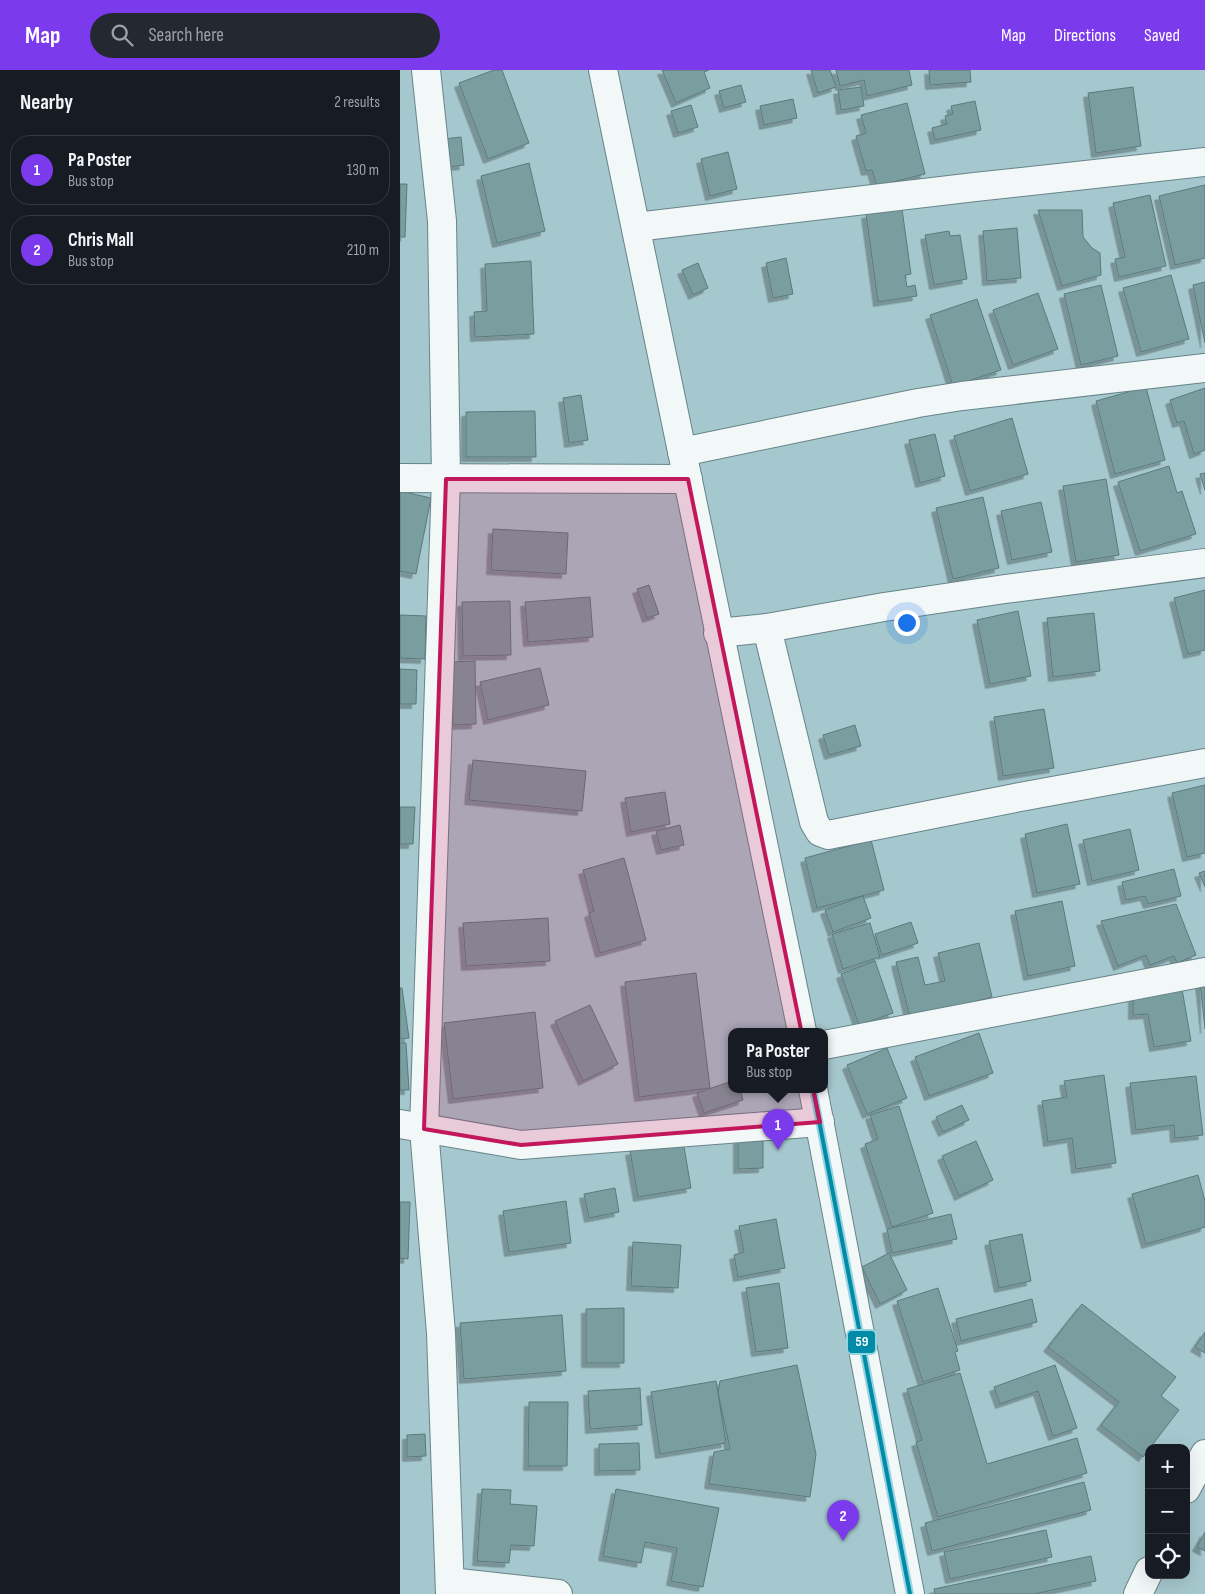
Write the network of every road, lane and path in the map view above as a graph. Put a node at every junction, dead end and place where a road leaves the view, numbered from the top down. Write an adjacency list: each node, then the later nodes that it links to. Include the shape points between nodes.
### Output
1 (426, 70): 8 (street, via 442,221)
2 (603, 70): 4 (street)
3 (1205, 162): 4 (street)
4 (636, 227): 6 (street)
5 (1205, 368): 6 (street, via 918,403)
6 (682, 452): 9 (street)
7 (400, 478): 8 (street)
8 (446, 479): 9 (street); 19 (street)
9 (688, 479): 12 (street)
10 (1205, 563): 11 (street, via 1004,589)
11 (767, 628): 12 (street); 13 (street, via 814,822 820,832 828,835)
12 (718, 634): 15 (street)
13 (1205, 763)
14 (1205, 972): 16 (street)
15 (801, 1028)
16 (828, 1044)
17 (814, 1093): 18 (street)
18 (820, 1122): 19 (street, via 521,1145); 25 (street)
19 (412, 1127): 23 (street, via 441,1333)
20 (1205, 1454): 21 (street)
21 (1190, 1481)
22 (1145, 1579): 26 (street)
23 (450, 1588): 24 (street)
24 (558, 1594)
25 (910, 1594)
26 (1138, 1594)

